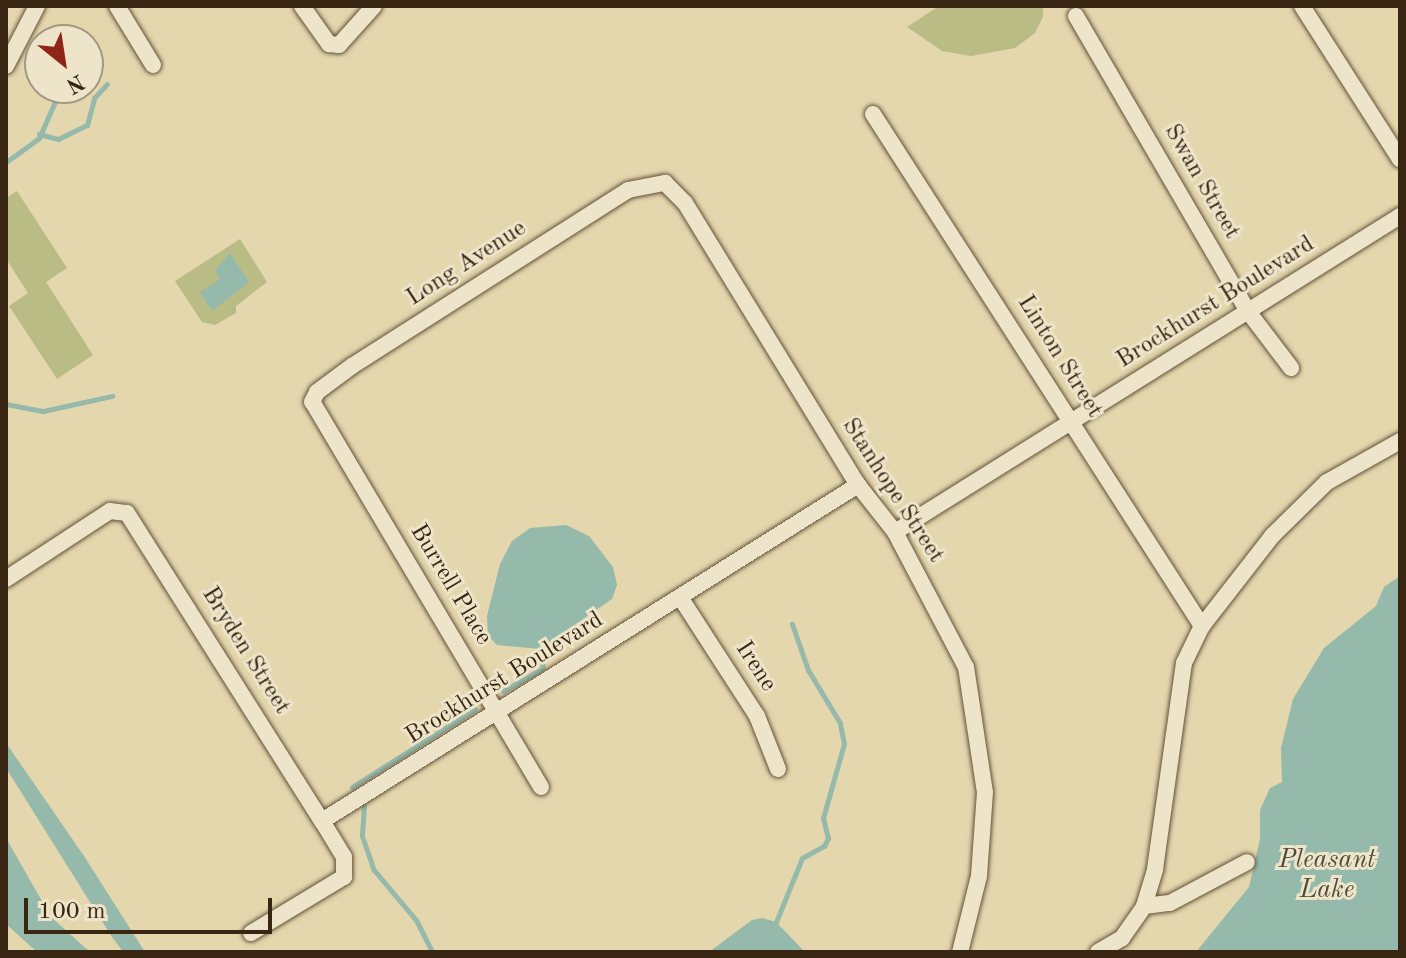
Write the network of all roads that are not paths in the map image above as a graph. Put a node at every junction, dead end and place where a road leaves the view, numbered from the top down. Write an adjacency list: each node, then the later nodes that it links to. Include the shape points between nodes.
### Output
1 (37, 6): 8 (street)
2 (117, 6): 7 (street)
3 (302, 6): 4 (street, via 329,44 339,45)
4 (374, 6)
5 (1302, 6): 10 (street)
6 (1076, 16): 13 (street, Swan Street)
7 (153, 65)
8 (6, 66)
9 (873, 114): 16 (street, Linton Street)
10 (1400, 159)
11 (665, 183): 15 (street, Long Avenue, via 628,190 365,358 317,392); 18 (street, Stanhope Street, via 685,203)
12 (1400, 216): 13 (street, Brockhurst Boulevard)
13 (1247, 310): 14 (street, Swan Street); 16 (street, Brockhurst Boulevard)
14 (1291, 368)
15 (314, 409): 23 (street, Burrell Place, via 423,582)
16 (1071, 422): 19 (street, Brockhurst Boulevard); 22 (street, Linton Street)
17 (1400, 441): 22 (street, via 1327,482 1272,536)
18 (858, 485): 19 (street, Stanhope Street); 21 (street, Brockhurst Boulevard)
19 (895, 532): 30 (street, Stanhope Street, via 966,667 978,724 984,837)
20 (6, 579): 26 (street, Bryden Street, via 110,511 123,511)
21 (680, 597): 23 (street, Brockhurst Boulevard); 24 (street, Irene, via 757,716)
22 (1202, 626): 28 (street, via 1184,663 1155,869)
23 (497, 713): 25 (street, Burrell Place); 26 (street, Brockhurst Boulevard)
24 (778, 769)
25 (541, 787)
26 (322, 821): 29 (street, via 344,857 344,877)
27 (1247, 862): 28 (street, via 1170,903)
28 (1144, 906): 31 (street, via 1122,938)
29 (251, 933)
30 (960, 952)
31 (1098, 952)

